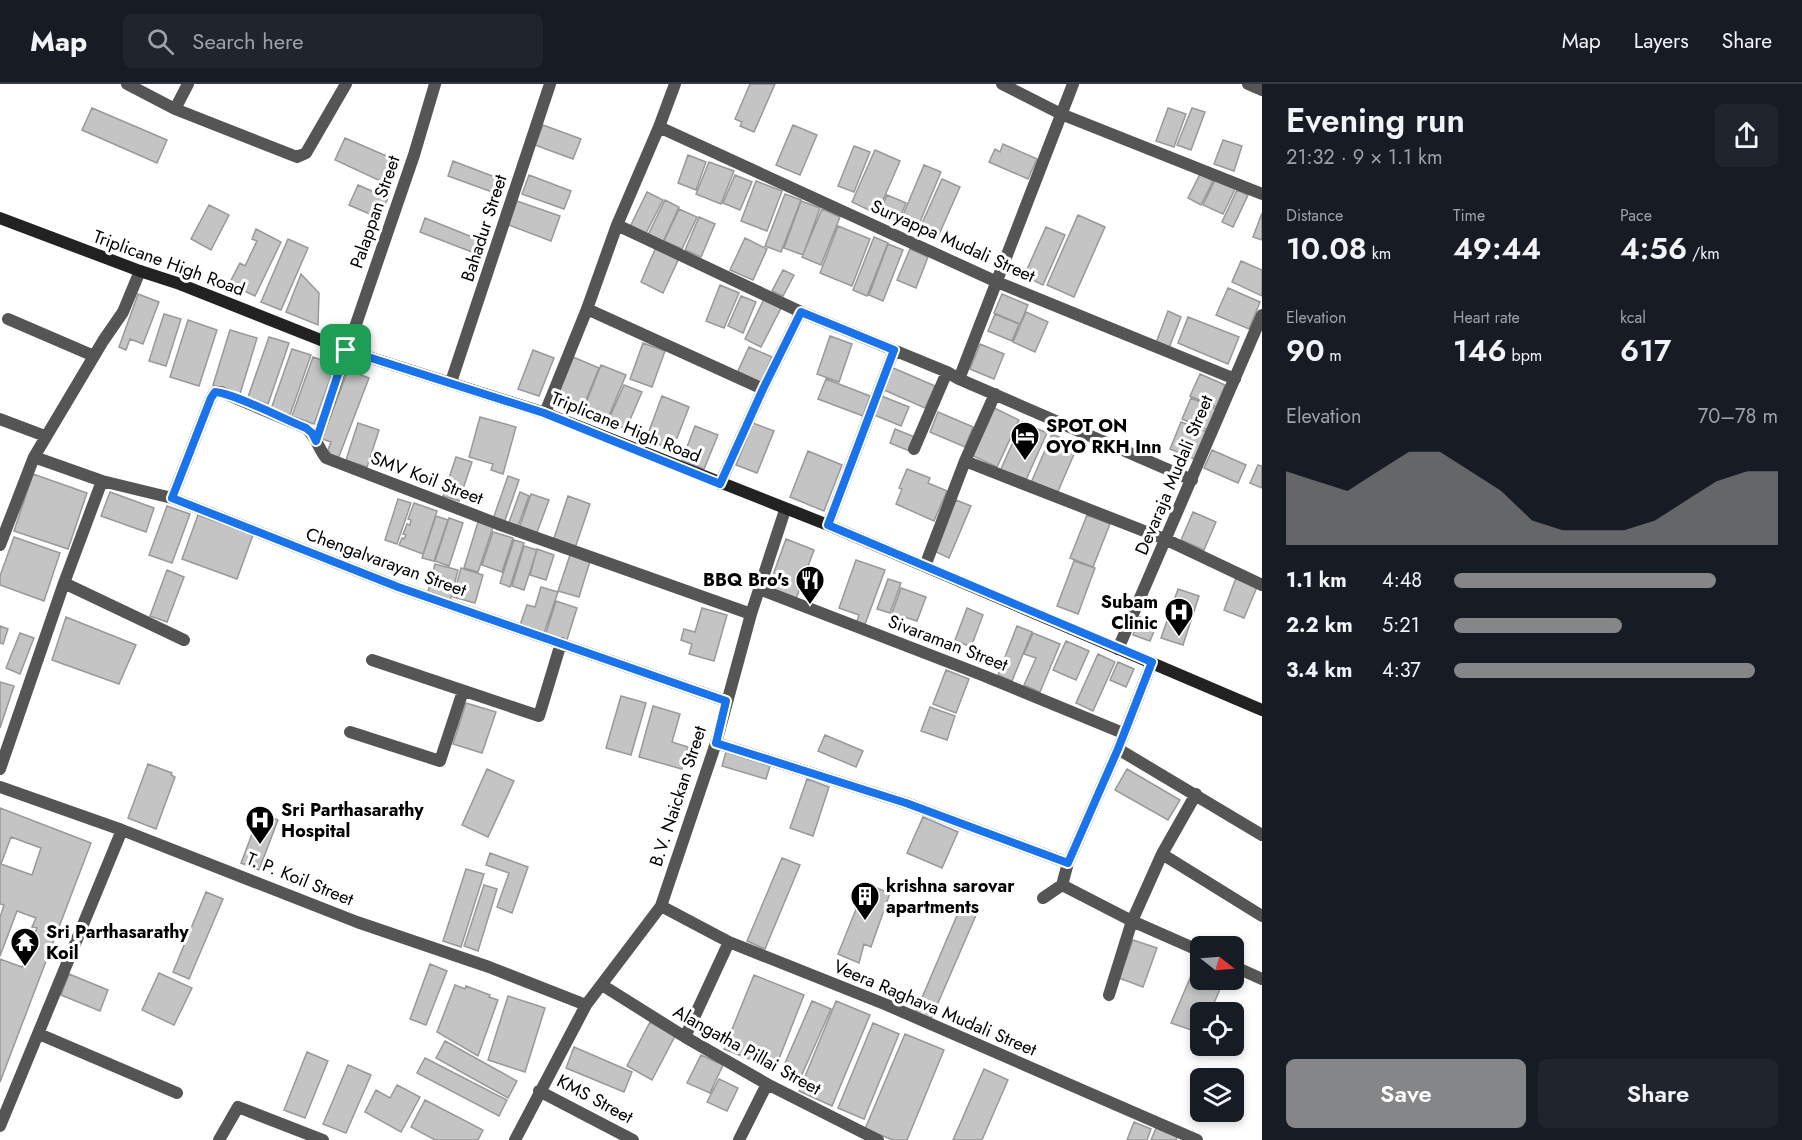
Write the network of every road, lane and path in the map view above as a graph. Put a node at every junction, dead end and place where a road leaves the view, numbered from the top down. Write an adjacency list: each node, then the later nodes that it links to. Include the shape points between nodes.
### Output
1 (127, 84): 11 (street)
2 (188, 84): 11 (street)
3 (346, 84): 11 (street, via 302,157)
4 (435, 84): 23 (street, Palappan Street)
5 (550, 84): 28 (street, Bahadur Street)
6 (675, 84): 13 (street)
7 (1002, 84): 12 (street)
8 (1073, 84): 12 (street)
9 (1248, 84): 10 (street)
10 (1262, 90)
11 (175, 110)
12 (1061, 114): 14 (street); 18 (street)
13 (659, 127): 16 (street); 18 (street, Suryappa Mudali Street)
14 (1262, 194)
15 (0, 218): 17 (main road, Triplicane High Road)
16 (617, 225): 19 (street); 20 (street)
17 (140, 272): 23 (main road, Triplicane High Road); 25 (street, via 123,312)
18 (997, 282): 26 (street); 27 (street, Suryappa Mudali Street)
19 (587, 309): 29 (street); 31 (street)
20 (801, 312): 24 (street); 29 (street)
21 (1262, 315): 27 (street, Devaraja Mudali Street)
22 (8, 319): 25 (street)
23 (346, 350): 28 (main road, Triplicane High Road); 34 (street, Palappan Street)
24 (894, 350): 26 (street); 43 (street)
25 (94, 356): 33 (street)
26 (953, 376): 30 (street); 35 (street)
27 (1235, 379): 38 (street, Devaraja Mudali Street)
28 (451, 382): 31 (main road, Triplicane High Road)
29 (763, 389): 40 (street)
30 (995, 394): 37 (street); 38 (street)
31 (544, 413): 40 (main road, Triplicane High Road)
32 (0, 419): 33 (street)
33 (45, 436): 36 (street)
34 (316, 441): 41 (street, SMV Koil Street, via 306,428 215,392); 50 (street, SMV Koil Street, via 327,458)
35 (914, 449)
36 (34, 457): 39 (street, Chengalvarayan Street); 45 (street)
37 (965, 461): 44 (street); 46 (street)
38 (1192, 480): 44 (street, Devaraja Mudali Street)
39 (102, 481): 41 (street, Chengalvarayan Street); 47 (street)
40 (720, 484): 42 (main road, Triplicane High Road)
41 (172, 498): 52 (street, Chengalvarayan Street, via 398,587)
42 (785, 510): 43 (main road, Triplicane High Road); 49 (street, B.V. Naickan Street)
43 (828, 525): 46 (main road, Triplicane High Road)
44 (1167, 540): 48 (street); 53 (street, Devaraja Mudali Street)
45 (0, 545)
46 (925, 566): 53 (main road, Triplicane High Road)
47 (64, 583): 51 (street); 63 (street)
48 (1262, 585)
49 (759, 589): 50 (street, B.V. Naickan Street); 60 (street, Sivaraman Street)
50 (751, 614): 57 (street, B.V. Naickan Street)
51 (184, 640)
52 (561, 643): 56 (street, via 539,716); 57 (street, Chengalvarayan Street)
53 (1118, 649): 55 (main road, Triplicane High Road)
54 (372, 660): 56 (street)
55 (1152, 662): 58 (main road, Triplicane High Road); 60 (street)
56 (463, 691): 59 (street, via 440,760)
57 (726, 701): 61 (street, B.V. Naickan Street)
58 (1262, 710)
59 (350, 732)
60 (1123, 734): 62 (street)
61 (716, 743): 69 (street, via 906,803); 72 (street, B.V. Naickan Street)
62 (1118, 749): 65 (street); 69 (street)
63 (0, 769)
64 (0, 787): 66 (street, T. P. Koil Street)
65 (1196, 794): 67 (street); 68 (street)
66 (122, 830): 81 (street, T. P. Koil Street, via 357,922); 82 (street)
67 (1262, 835)
68 (1162, 854): 73 (street); 74 (street)
69 (1068, 863): 70 (street)
70 (1062, 885): 71 (street); 74 (street)
71 (1043, 898)
72 (661, 906): 75 (street, Veera Raghava Mudali Street); 79 (street, B.V. Naickan Street)
73 (1262, 916)
74 (1132, 921): 76 (street); 80 (street)
75 (729, 942): 83 (street); 88 (street, Veera Raghava Mudali Street, via 887,1005)
76 (1190, 947)
77 (1244, 971): 78 (street)
78 (1262, 979)
79 (602, 985): 81 (street, B.V. Naickan Street); 83 (street, Alangatha Pillai Street)
80 (1109, 995)
81 (586, 1005): 85 (street, B.V. Naickan Street)
82 (39, 1034): 86 (street); 87 (street)
83 (685, 1037): 84 (street, Alangatha Pillai Street)
84 (767, 1084): 93 (street); 94 (street, Alangatha Pillai Street)
85 (539, 1091): 91 (street, B.V. Naickan Street); 92 (street, KMS Street)
86 (177, 1093)
87 (0, 1126)
88 (1191, 1139)
89 (219, 1140): 90 (street, via 238,1107)
90 (322, 1140)
91 (515, 1140)
92 (633, 1140)
93 (739, 1140)
94 (878, 1140)

